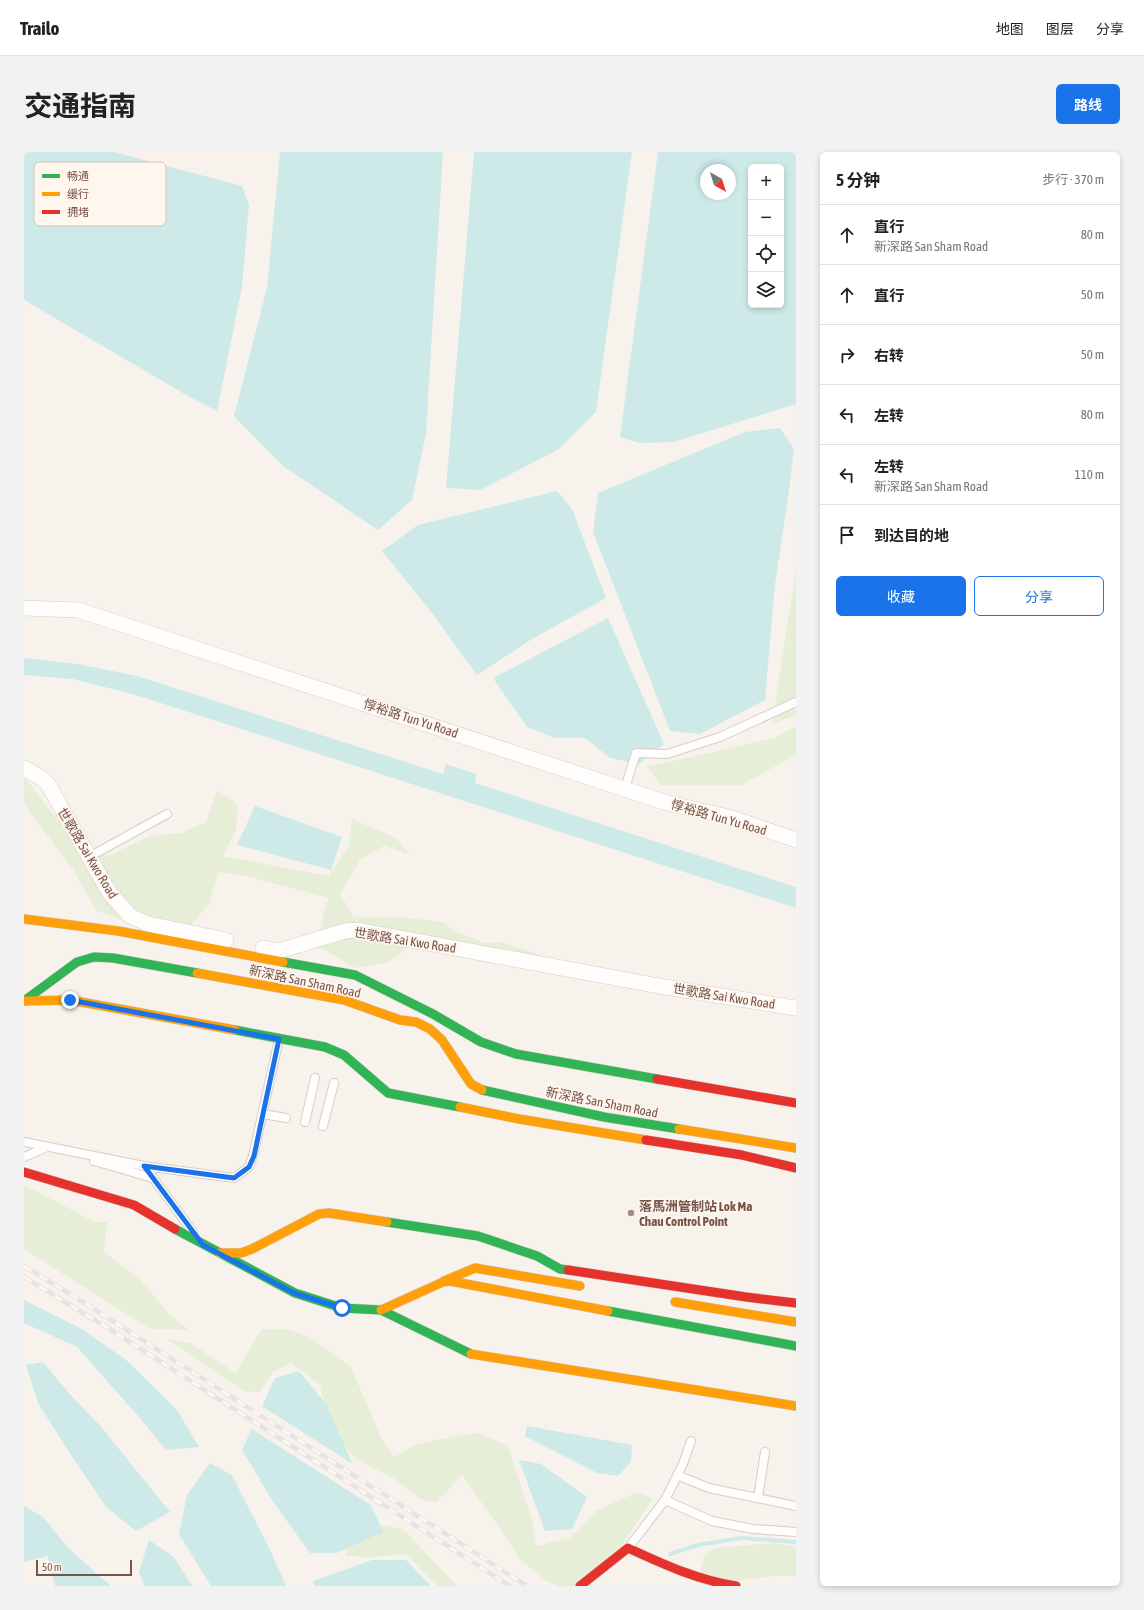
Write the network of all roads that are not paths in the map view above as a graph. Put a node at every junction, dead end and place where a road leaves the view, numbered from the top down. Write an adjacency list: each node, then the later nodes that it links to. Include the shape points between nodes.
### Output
1 (24, 608): 4 (street, 惇裕路 Tun Yu Road, via 78,610)
2 (796, 702): 4 (lane, via 720,737 667,754 636,753)
3 (24, 768): 7 (street, 世歌路 Sai Kwo Road, via 43,779 49,786)
4 (625, 788): 6 (street, 惇裕路 Tun Yu Road, via 664,802 732,818)
5 (167, 814): 7 (lane)
6 (796, 840)
7 (89, 857): 10 (street, 世歌路 Sai Kwo Road, via 120,906 130,916 148,924 279,951 345,931 357,930 658,986)
8 (24, 919): 14 (main road, 新深路 San Sham Road, via 118,931 355,975 433,1014 481,1042 516,1054)
9 (24, 1001): 11 (main road, 新深路 San Sham Road, via 70,1000); 21 (main road, 新深路 San Sham Road, via 77,962 94,957 113,958 306,992 344,1000 400,1020 416,1022 430,1029 442,1040 471,1084 480,1090 604,1117)
10 (796, 1008)
11 (279, 1039): 15 (lane); 24 (main road, 新深路 San Sham Road, via 325,1047 344,1055 388,1093 519,1119 742,1155)
12 (315, 1078): 17 (lane)
13 (334, 1083): 18 (lane)
14 (796, 1103)
15 (263, 1114): 16 (lane); 23 (lane, via 254,1156 249,1167 234,1178)
16 (286, 1118)
17 (304, 1122)
18 (323, 1126)
19 (24, 1142): 20 (lane)
20 (46, 1147): 22 (lane); 23 (lane); 26 (lane)
21 (796, 1148)
22 (24, 1157)
23 (144, 1166): 26 (lane)
24 (796, 1168)
25 (24, 1172): 27 (main road, via 134,1205)
26 (153, 1178): 27 (lane)
27 (203, 1245): 28 (main road)
28 (220, 1253): 32 (main road, via 241,1253 252,1249 319,1214 329,1213 478,1236 537,1256 560,1269); 33 (main road, via 294,1293 342,1308)
29 (443, 1282): 30 (main road, via 475,1268); 33 (main road); 35 (main road, via 450,1281)
30 (593, 1288)
31 (663, 1300): 34 (main road)
32 (796, 1303)
33 (381, 1310): 36 (main road, via 468,1354)
34 (796, 1322)
35 (796, 1346)
36 (796, 1406)
37 (691, 1442): 39 (lane)
38 (765, 1452): 40 (lane)
39 (678, 1475): 40 (lane, via 709,1488); 41 (lane)
40 (758, 1498): 42 (lane)
41 (665, 1500): 43 (lane, via 712,1521 753,1529); 44 (lane)
42 (796, 1506)
43 (796, 1532)
44 (628, 1548): 45 (main road); 46 (main road, via 694,1577)
45 (580, 1586)
46 (736, 1586)

